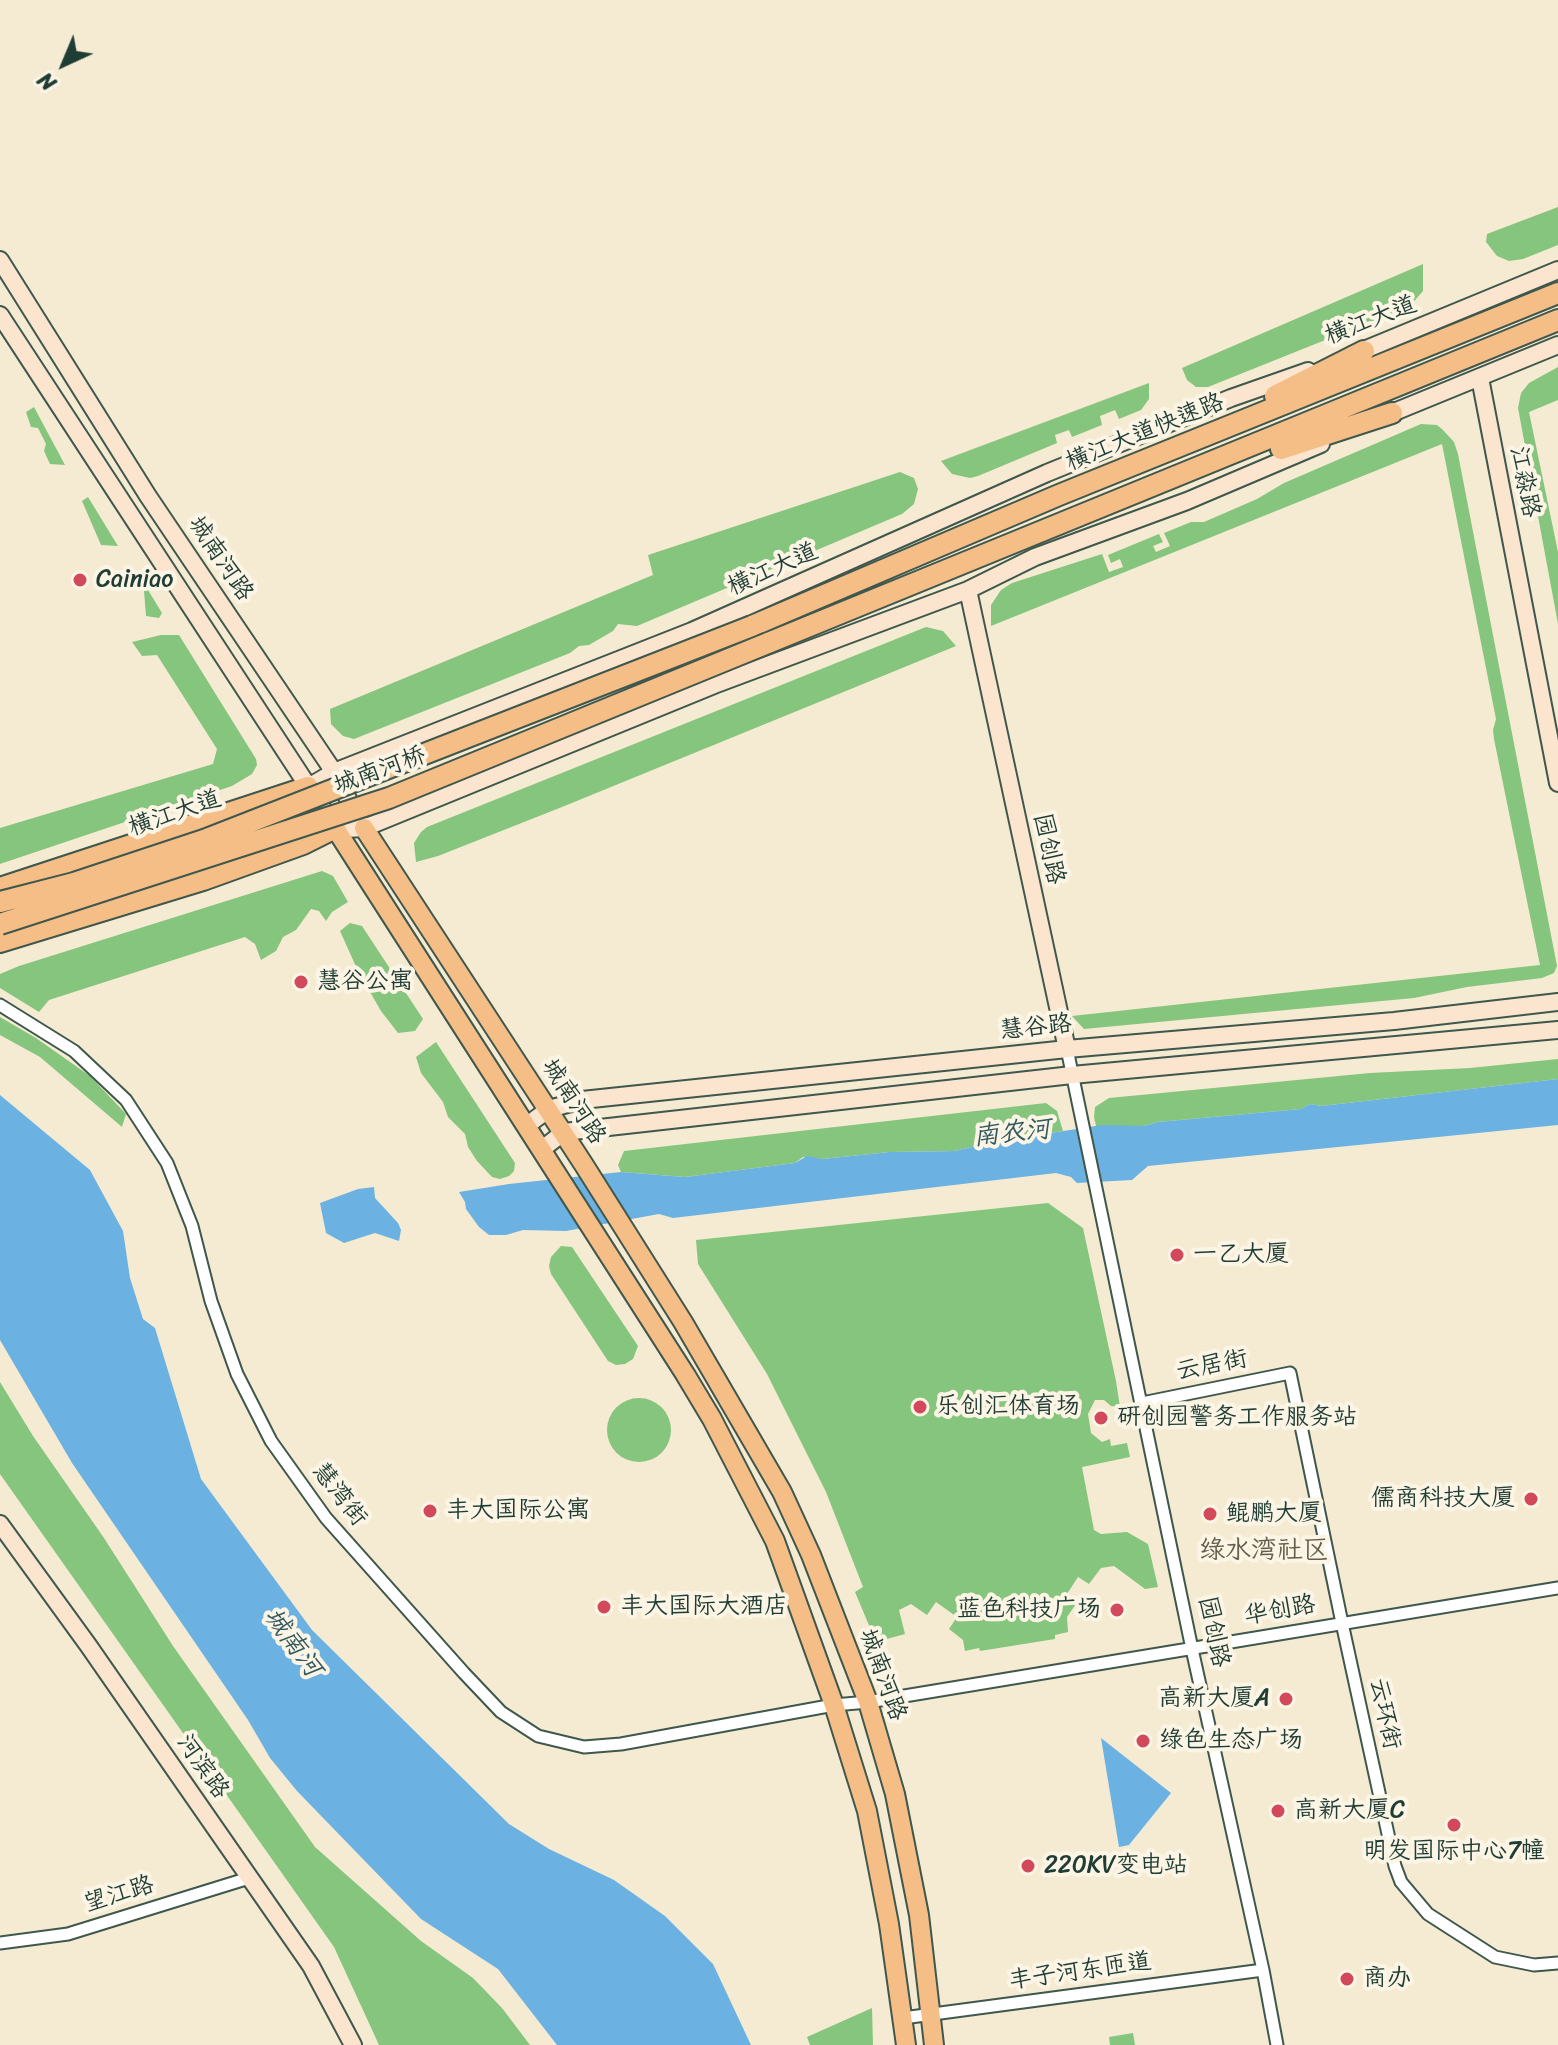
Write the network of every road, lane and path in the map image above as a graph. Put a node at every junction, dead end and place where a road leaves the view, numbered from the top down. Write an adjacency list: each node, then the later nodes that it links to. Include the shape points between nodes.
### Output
1 (0, 260): 14 (street, 城南河路, via 148,496)
2 (1558, 270): 7 (street, 横江大道)
3 (1558, 293): 10 (highway, 横江大道快速路)
4 (0, 315): 16 (street, 城南河路)
5 (1558, 320): 11 (highway)
6 (1558, 345): 8 (street)
7 (1364, 351): 10 (highway); 14 (street, 横江大道, via 1074,462 692,631)
8 (1480, 378): 9 (street); 15 (street, 江淼路)
9 (1392, 413): 11 (highway); 12 (street, via 1187,501 1035,557)
10 (1059, 495): 13 (highway, 横江大道快速路)
11 (1080, 517): 22 (highway, 城南河桥, bridge, via 389,798)
12 (968, 590): 18 (street, via 700,690); 28 (street, 园创路)
13 (752, 626): 21 (highway, 城南河桥, bridge, via 204,840)
14 (334, 772): 16 (street, 横江大道); 18 (street, 城南河路)
15 (1558, 783)
16 (308, 787): 17 (street, 城南河路); 19 (highway); 20 (street, 横江大道, via 247,815)
17 (335, 828): 18 (street); 23 (street); 24 (highway, via 264,858); 31 (main road, 城南河路)
18 (364, 828): 30 (main road, 城南河路)
19 (0, 888)
20 (0, 895)
21 (0, 902)
22 (0, 924)
23 (0, 933)
24 (0, 942)
25 (1558, 1002): 28 (street, 慧谷路)
26 (0, 1005): 41 (street, 慧湾街, via 74,1051 126,1100 167,1163 237,1374 271,1441 326,1518 501,1712 538,1736 584,1747)
27 (1558, 1030): 29 (street)
28 (1067, 1049): 29 (street, 园创路); 30 (street, 慧谷路, via 582,1100)
29 (1072, 1075): 32 (street); 35 (street, 园创路)
30 (549, 1109): 31 (street, 慧谷路); 32 (main road, 城南河路)
31 (526, 1126): 33 (main road, 城南河路)
32 (564, 1132): 33 (street); 40 (main road, 城南河路, via 782,1492)
33 (541, 1150): 41 (main road, 城南河路, via 685,1374 751,1493 797,1596)
34 (1290, 1373): 35 (street, 云居街); 38 (street, 云环街)
35 (1142, 1403): 39 (street, 园创路)
36 (0, 1524): 42 (street, 河滨路)
37 (1558, 1588): 38 (street, 华创路)
38 (1342, 1623): 39 (street, 华创路); 44 (street, 云环街, via 1401,1882 1428,1914 1495,1957 1534,1965)
39 (1192, 1649): 40 (street, 华创路); 45 (street, 园创路)
40 (868, 1702): 41 (street, 慧湾街); 46 (main road, 城南河路, via 895,1794)
41 (834, 1705): 47 (main road, 城南河路, via 867,1811)
42 (249, 1878): 43 (street, 望江路, via 68,1934); 48 (street, 河滨路, via 311,1966)
43 (0, 1943)
44 (1558, 1963)
45 (1263, 1970): 46 (street, 丰子河东匝道); 51 (street, 园创路)
46 (932, 2014): 47 (street, 丰子河东匝道); 50 (main road, 城南河路)
47 (903, 2018): 49 (main road, 城南河路)
48 (353, 2045)
49 (906, 2045)
50 (934, 2045)
51 (1277, 2045)

